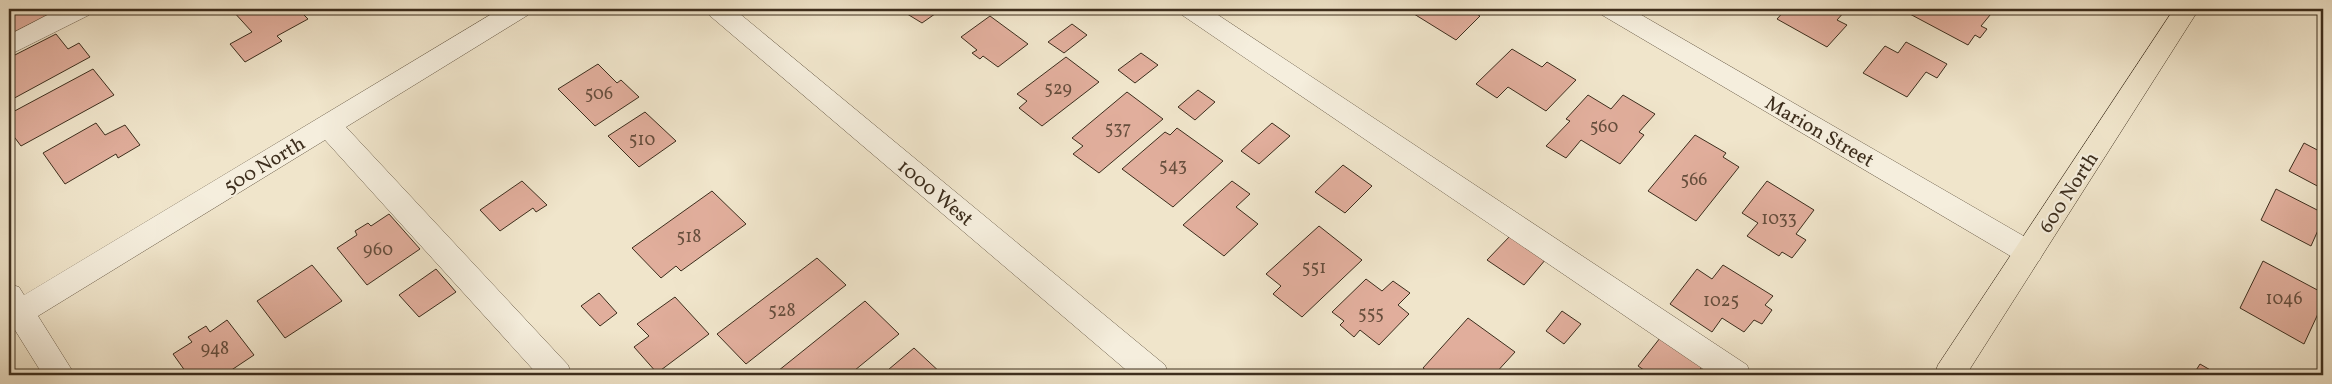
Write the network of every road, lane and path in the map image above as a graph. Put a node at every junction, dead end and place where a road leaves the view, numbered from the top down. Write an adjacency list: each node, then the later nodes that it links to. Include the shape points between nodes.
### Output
1 (80, 9): 7 (street)
2 (519, 9): 8 (street, 500 North)
3 (718, 9): 13 (street, 1000 West)
4 (1191, 9): 14 (street)
5 (1611, 9): 9 (street, Marion Street)
6 (2187, 9): 9 (main road, 600 North)
7 (9, 46)
8 (328, 125): 10 (street, 500 North); 12 (street)
9 (2029, 253): 15 (main road, 600 North)
10 (12, 309): 11 (street)
11 (60, 375)
12 (557, 375)
13 (1154, 375)
14 (1736, 375)
15 (1948, 375)

